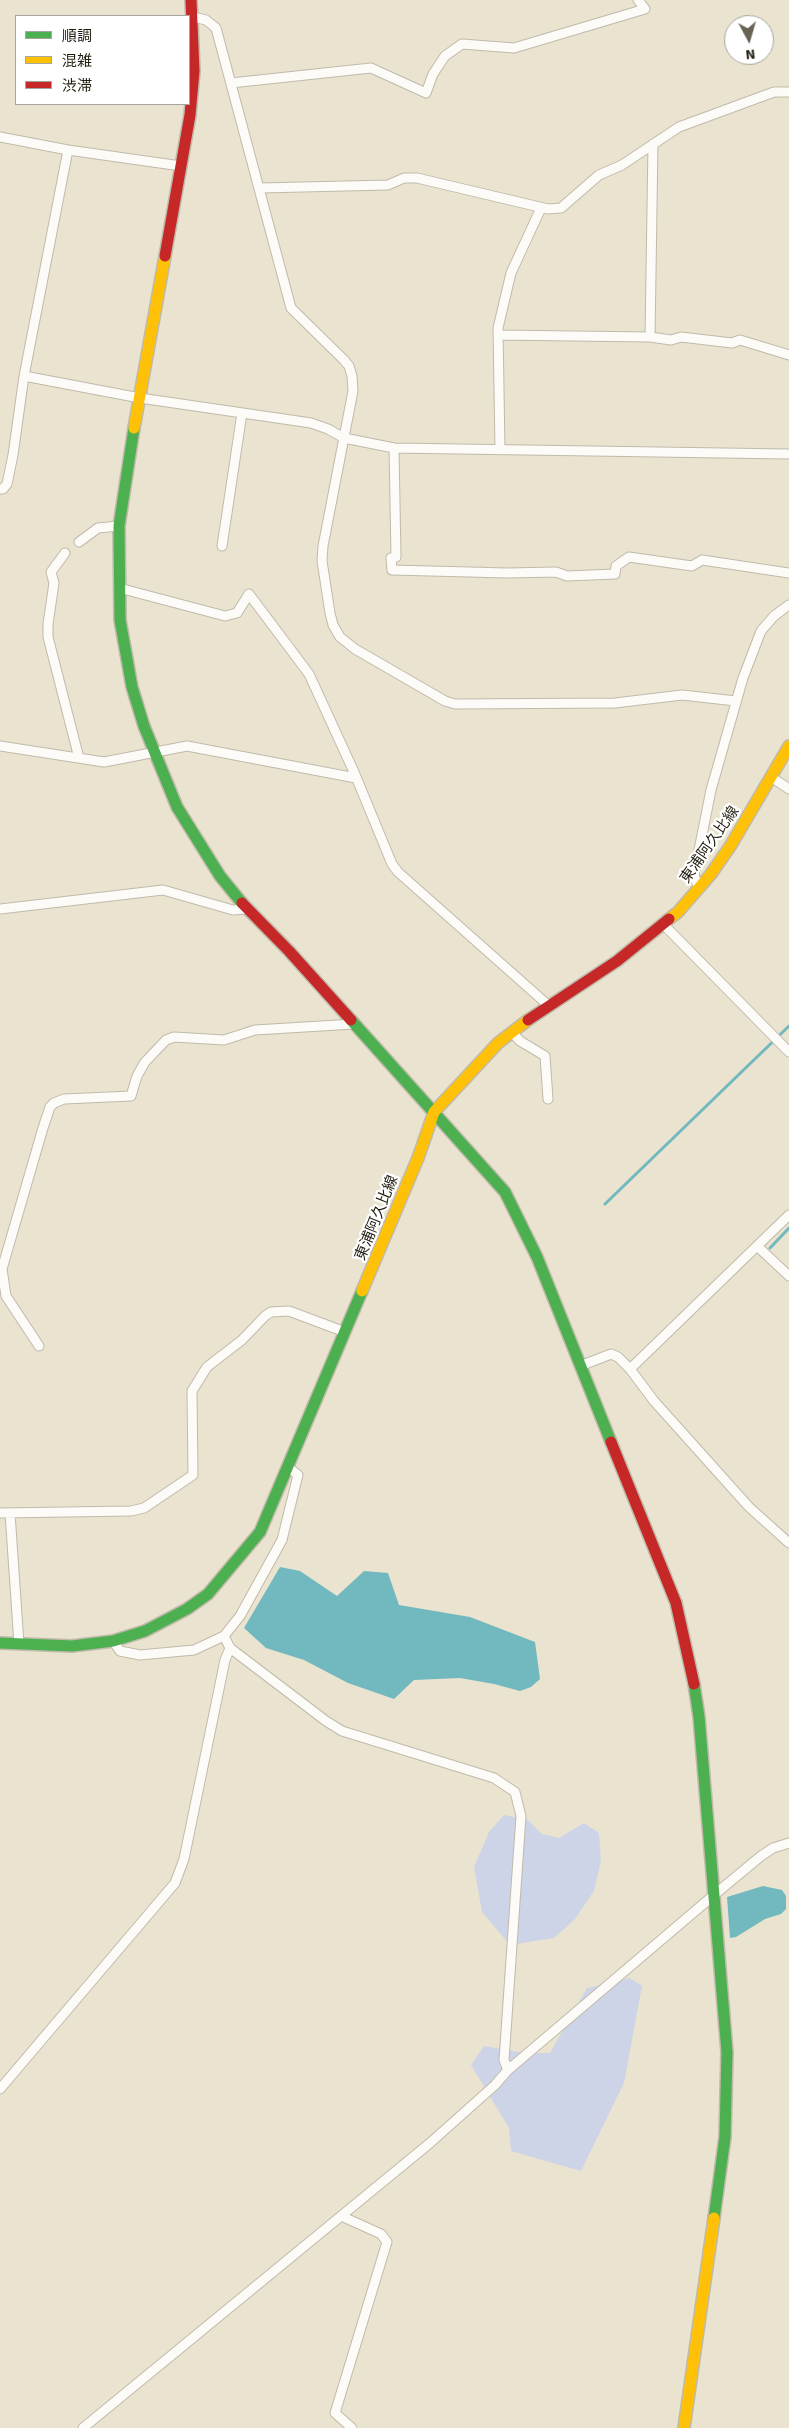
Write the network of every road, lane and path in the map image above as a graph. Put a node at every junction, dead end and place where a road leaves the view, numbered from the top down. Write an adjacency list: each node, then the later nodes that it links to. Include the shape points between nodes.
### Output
1 (191, 0): 3 (street)
2 (638, 0): 4 (street, via 645,9 514,48 462,44 445,56 426,93 371,68)
3 (193, 17): 4 (street, via 206,20 216,28); 9 (street, via 194,71)
4 (231, 83): 10 (street)
5 (789, 92): 7 (street, via 774,92 694,120)
6 (0, 137): 8 (street)
7 (653, 144): 11 (street, via 622,165 599,175 561,208); 13 (street)
8 (68, 150): 9 (street); 15 (street)
9 (181, 166): 16 (street)
10 (260, 188): 11 (street, via 388,185 404,178 416,178); 18 (street, via 291,308 349,366 353,391)
11 (541, 208): 12 (street, via 511,273)
12 (498, 335): 13 (street); 20 (street)
13 (650, 337): 14 (street, via 732,343 740,340)
14 (789, 355)
15 (24, 376): 16 (street); 22 (street, via 7,484)
16 (140, 398): 17 (street); 23 (street)
17 (242, 413): 18 (street, via 311,423); 25 (street)
18 (344, 438): 19 (street); 30 (street, via 322,562 333,625 340,637 355,649 444,701 455,704 615,703 682,695)
19 (394, 448): 20 (street); 27 (street, via 396,557 391,558 392,570 556,572 567,576 615,574 616,566 629,557 692,566 702,560)
20 (500, 450): 21 (street)
21 (789, 454)
22 (0, 489)
23 (119, 526): 24 (street, via 98,528); 28 (street)
24 (79, 542)
25 (222, 546)
26 (65, 553): 34 (street, via 51,572 54,584 48,637)
27 (789, 573)
28 (119, 588): 33 (street, via 120,620 132,687); 36 (street, via 226,616 237,613 249,594 309,674)
29 (789, 605): 30 (street, via 760,631)
30 (736, 701): 38 (street, via 718,762 694,875)
31 (0, 746): 34 (street)
32 (789, 746): 35 (street, 東浦阿久比線)
33 (154, 753): 34 (street, via 104,762); 36 (street, via 187,746); 40 (street, via 178,808 220,876)
34 (79, 758)
35 (771, 777): 37 (street); 38 (street, 東浦阿久比線, via 732,845)
36 (356, 778): 42 (street, via 398,872)
37 (789, 789)
38 (698, 890): 41 (street, 東浦阿久比線)
39 (0, 909): 40 (street, via 163,890 233,910)
40 (246, 909): 43 (street, via 289,951)
41 (663, 924): 42 (street, 東浦阿久比線, via 617,961); 45 (street)
42 (548, 1005): 44 (street, 東浦阿久比線)
43 (354, 1024): 47 (street); 52 (street, via 261,1029 224,1040 174,1037 166,1040 145,1062 131,1096 64,1099 50,1107 2,1269 6,1296)
44 (512, 1032): 46 (street, via 520,1041 546,1056); 47 (street, 東浦阿久比線, via 484,1056)
45 (789, 1052)
46 (548, 1099)
47 (434, 1112): 51 (street, 東浦阿久比線); 53 (street, via 482,1164 518,1214)
48 (789, 1214): 49 (street)
49 (757, 1246): 50 (street); 54 (street)
50 (789, 1276)
51 (345, 1332): 55 (street, 東浦阿久比線); 57 (street, via 289,1311 271,1312 265,1316 242,1340 207,1367 192,1391 193,1474 144,1508 131,1511)
52 (39, 1346)
53 (580, 1366): 54 (street, via 611,1354); 65 (street, via 676,1603 699,1717)
54 (630, 1369): 58 (street, via 654,1401 742,1500)
55 (288, 1468): 59 (street, via 298,1475 282,1540 240,1616); 60 (street, 東浦阿久比線, via 260,1532 208,1594 166,1622)
56 (0, 1513): 57 (street)
57 (10, 1513): 62 (street)
58 (789, 1543)
59 (224, 1636): 60 (street, via 194,1650 140,1655 120,1651); 63 (street)
60 (113, 1641): 62 (street, 東浦阿久比線, via 72,1646)
61 (0, 1643): 62 (street, 東浦阿久比線)
62 (19, 1644)
63 (230, 1648): 66 (street, via 342,1731 494,1778 515,1792 521,1816 504,2060); 67 (street, via 184,1859 175,1883)
64 (789, 1843): 65 (street, via 761,1856)
65 (714, 1896): 66 (street); 71 (street, via 727,2052 725,2137)
66 (508, 2070): 68 (street, via 495,2086 437,2137)
67 (0, 2089)
68 (341, 2216): 69 (street); 70 (street, via 381,2234 387,2242 335,2414)
69 (83, 2428)
70 (352, 2428)
71 (684, 2428)

